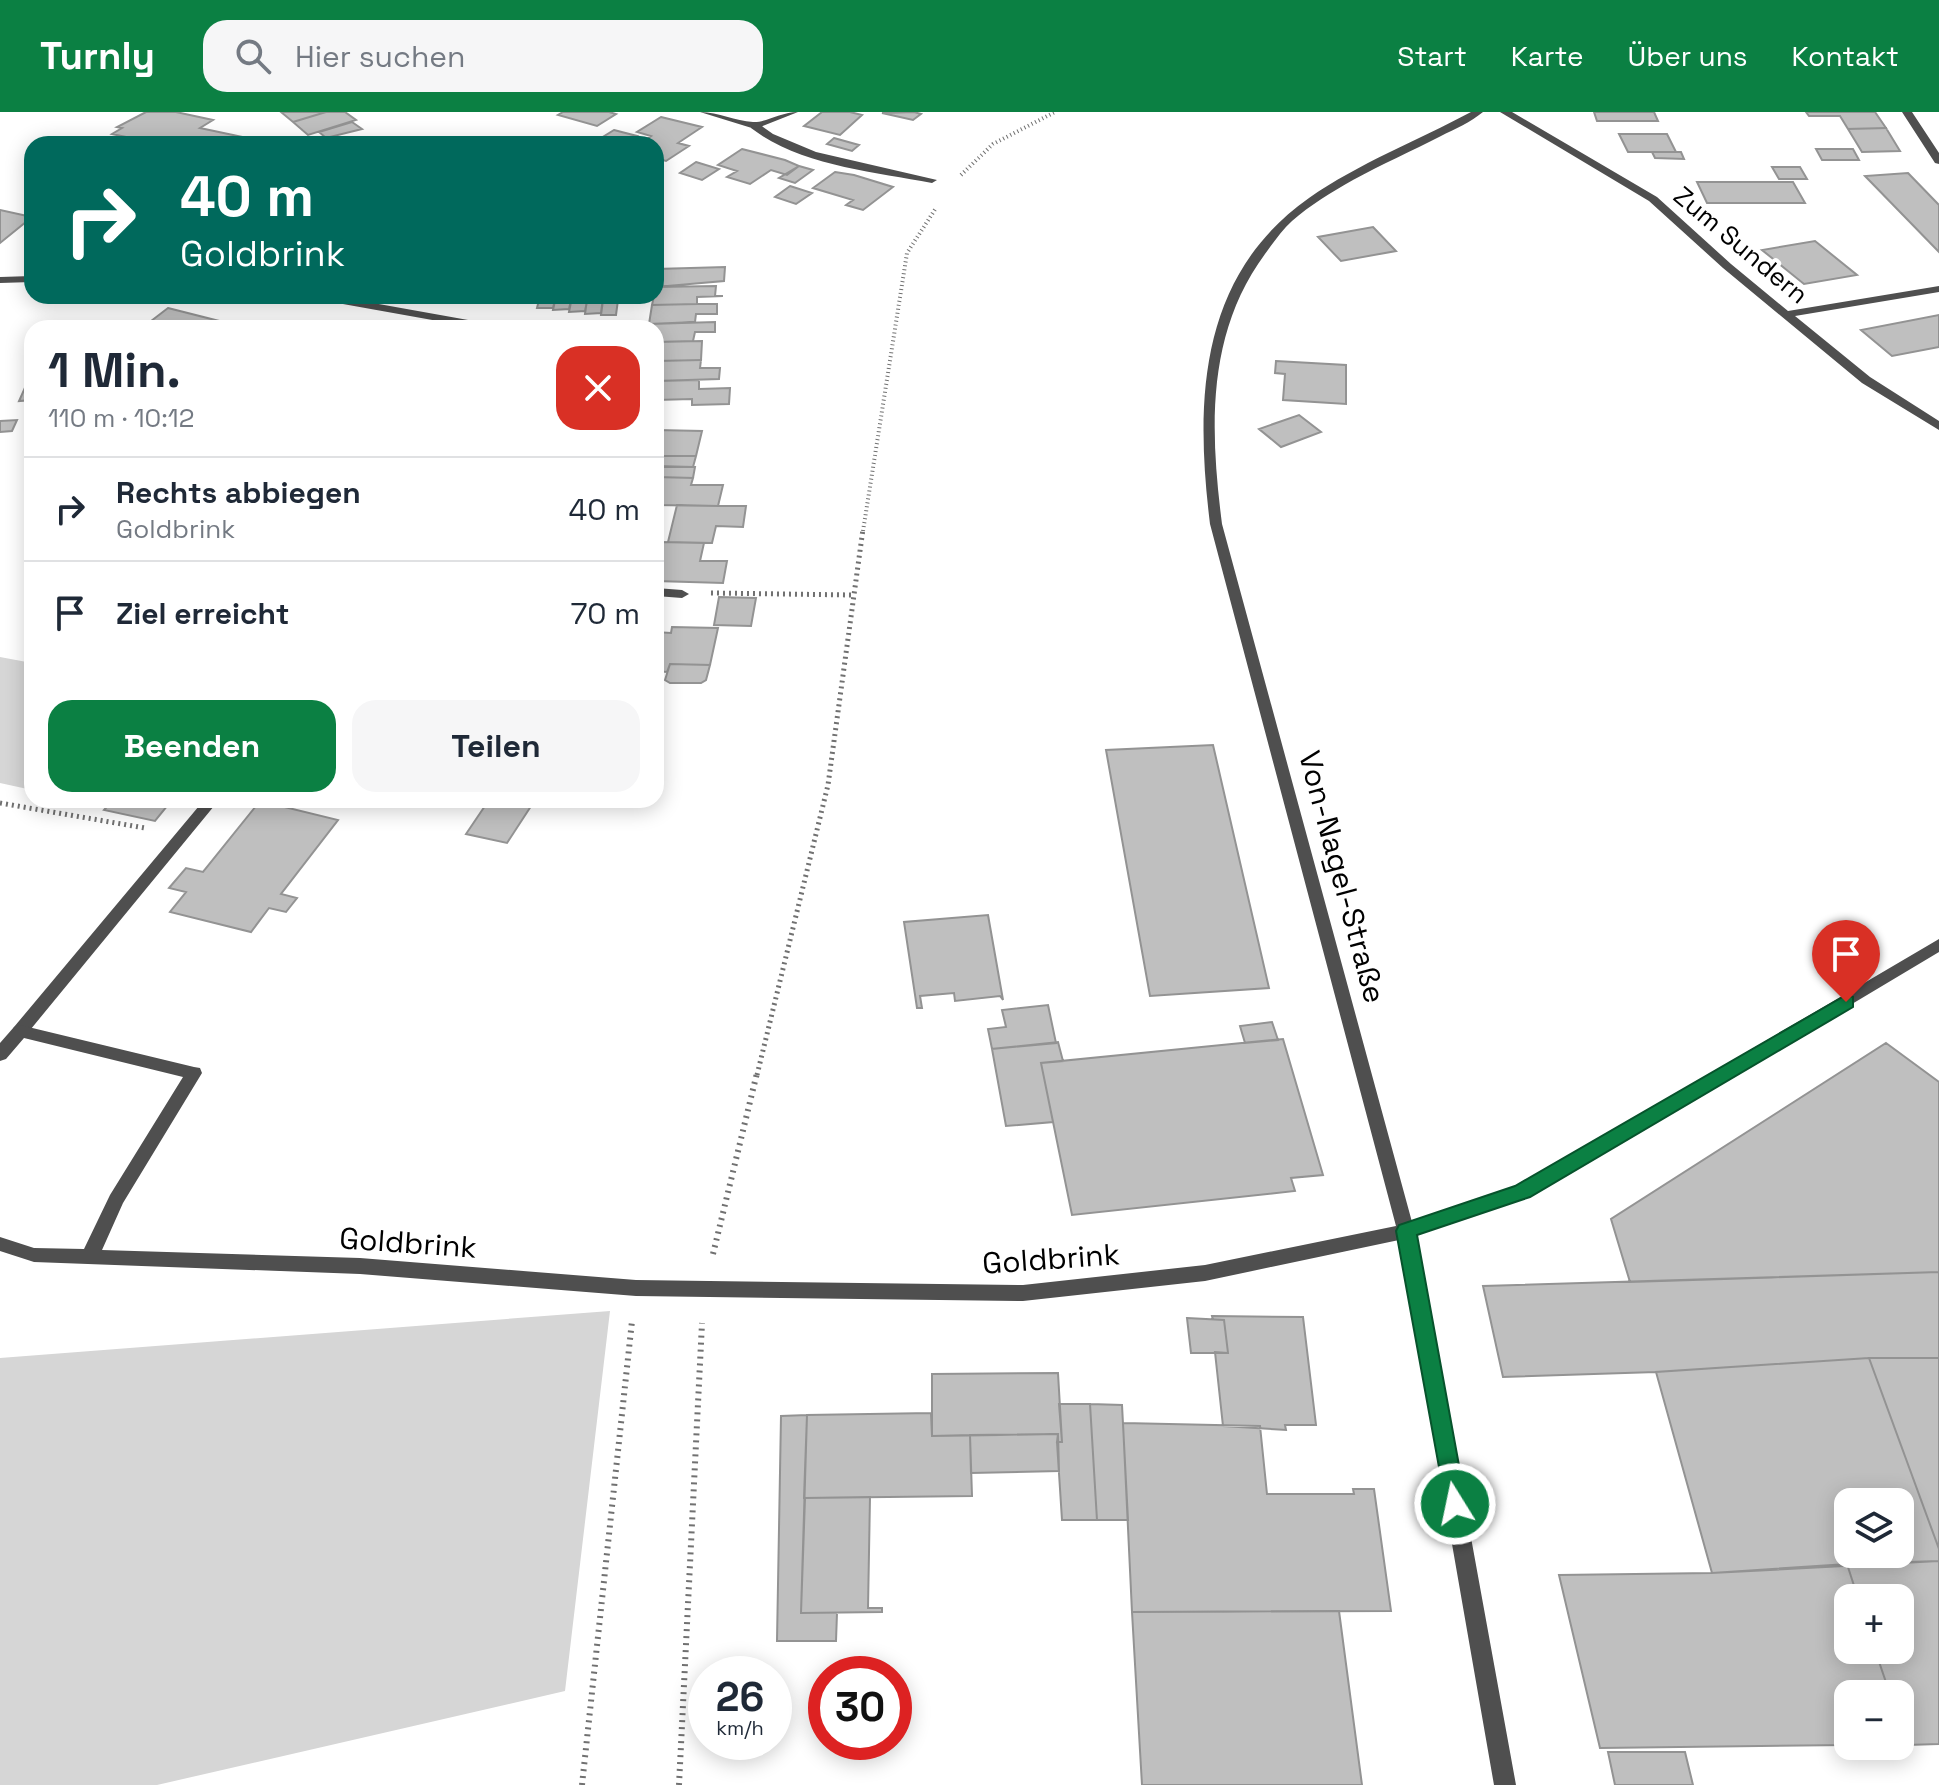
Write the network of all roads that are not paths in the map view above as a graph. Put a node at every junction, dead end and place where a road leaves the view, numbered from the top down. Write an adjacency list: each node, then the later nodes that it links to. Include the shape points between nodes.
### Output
1 (705, 112): 6 (street)
2 (793, 112): 6 (street)
3 (1478, 112): 22 (street, Von-Nagel-Straße, via 1292,216 1251,262 1221,319 1207,383 1206,452 1216,524)
4 (1907, 112): 7 (street)
5 (1514, 113): 13 (street, Zum Sundern, via 1653,199)
6 (755, 126): 8 (street, via 766,136 832,158)
7 (1939, 161)
8 (932, 180)
9 (24, 279): 10 (street)
10 (0, 280)
11 (1939, 289): 13 (street)
12 (360, 304): 14 (street)
13 (1788, 314): 15 (street, Zum Sundern, via 1866,380)
14 (451, 320)
15 (1939, 426)
16 (664, 593): 17 (street)
17 (682, 594)
18 (205, 808): 20 (street)
19 (1939, 945): 22 (street, Goldbrink, via 1523,1192)
20 (20, 1031): 21 (street); 24 (street, via 194,1073 116,1200)
21 (0, 1055)
22 (1406, 1231): 24 (street, Goldbrink, via 1205,1273 1023,1293 636,1288 360,1266); 25 (street, Von-Nagel-Straße)
23 (0, 1244): 24 (street, Goldbrink, via 34,1255)
24 (89, 1257)
25 (1505, 1785)

